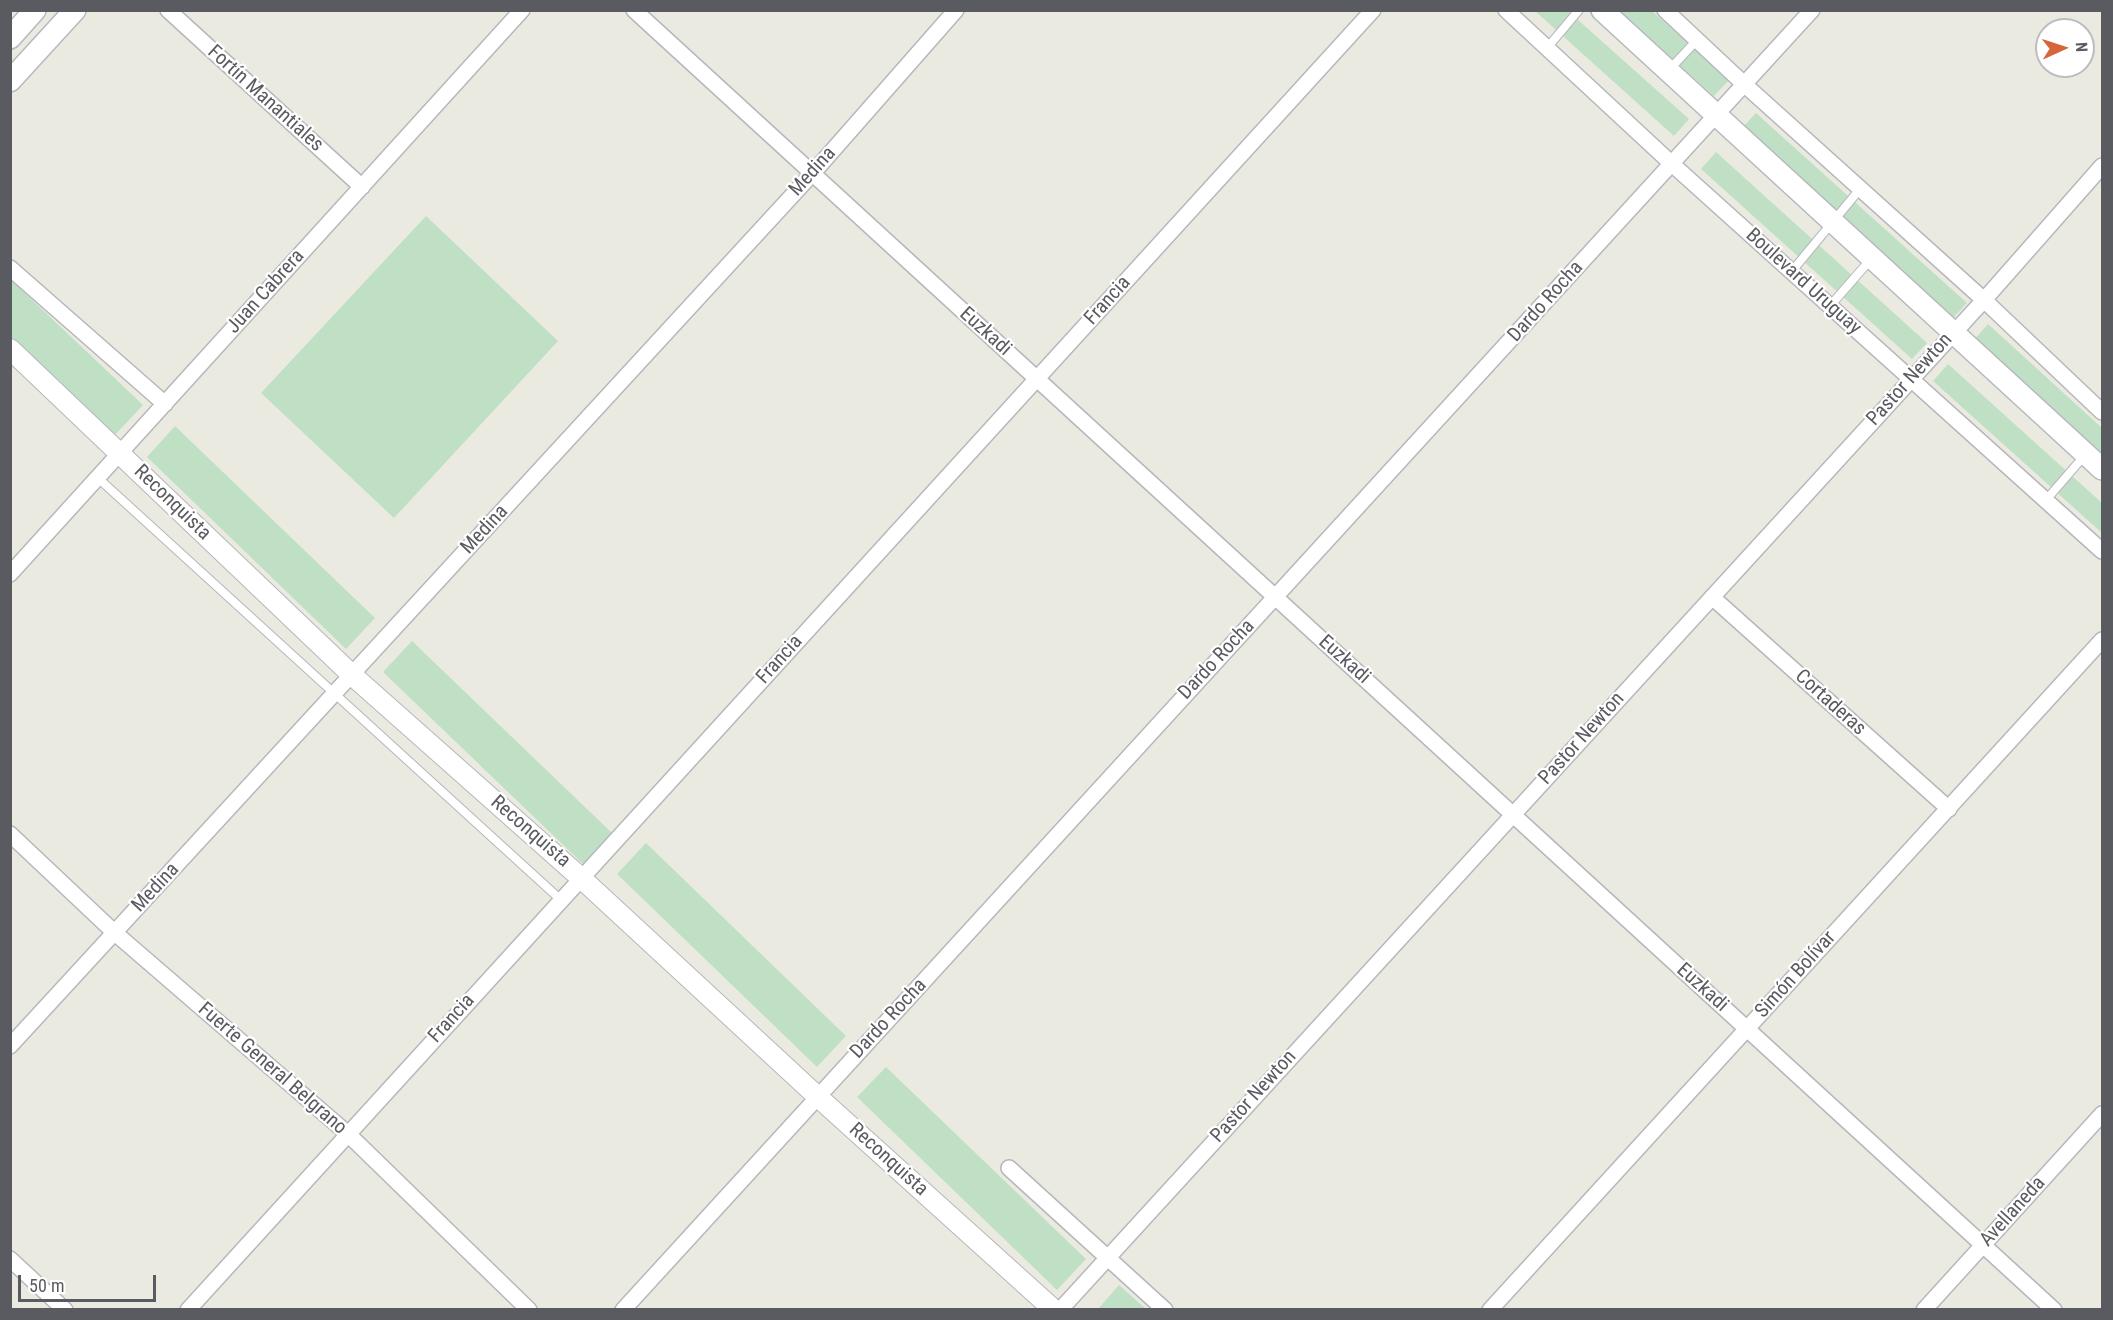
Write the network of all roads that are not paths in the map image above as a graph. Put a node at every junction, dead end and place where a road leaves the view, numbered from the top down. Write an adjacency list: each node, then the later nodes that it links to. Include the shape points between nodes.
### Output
1 (36, 10): 13 (main road)
2 (75, 10): 17 (main road)
3 (168, 10): 23 (street, Fortín Manantiales)
4 (522, 10): 23 (street, Juan Cabrera)
5 (634, 10): 22 (street, Euzkadi)
6 (956, 10): 22 (street, Medina)
7 (1373, 10): 33 (street, Francia)
8 (1506, 10): 15 (street, Boulevard Uruguay)
9 (1579, 10): 15 (lane)
10 (1602, 10): 16 (main road)
11 (1665, 10): 14 (street)
12 (1812, 10): 18 (street, Dardo Rocha)
13 (10, 38)
14 (1696, 40): 16 (lane); 18 (street)
15 (1547, 48): 20 (street, Boulevard Uruguay)
16 (1668, 71): 19 (main road)
17 (10, 81)
18 (1744, 85): 19 (street, Dardo Rocha); 24 (street)
19 (1717, 116): 20 (street, Dardo Rocha); 25 (main road)
20 (1672, 164): 28 (street, Boulevard Uruguay); 44 (street, Dardo Rocha)
21 (2103, 166): 29 (street, Pastor Newton)
22 (812, 174): 33 (street, Euzkadi); 47 (street, Medina)
23 (362, 187): 35 (street, Juan Cabrera)
24 (1860, 189): 25 (lane); 29 (street)
25 (1832, 221): 26 (main road); 28 (lane)
26 (1872, 258): 30 (lane); 31 (main road)
27 (10, 268): 35 (street)
28 (1792, 272): 30 (street, Boulevard Uruguay)
29 (1984, 300): 31 (street, Pastor Newton); 36 (street)
30 (1830, 306): 34 (street, Boulevard Uruguay)
31 (1954, 333): 34 (street, Pastor Newton); 38 (main road)
32 (10, 349): 37 (street, Reconquista)
33 (1036, 379): 44 (street, Euzkadi); 52 (street, Francia)
34 (1911, 380): 41 (street, Boulevard Uruguay); 45 (street, Pastor Newton)
35 (165, 404): 37 (street, Juan Cabrera)
36 (2103, 412)
37 (120, 454): 40 (street, Juan Cabrera); 47 (street, Reconquista)
38 (2086, 454): 39 (main road); 41 (lane)
39 (2103, 469)
40 (98, 478): 43 (street, Juan Cabrera); 48 (lane)
41 (2046, 500): 42 (street, Boulevard Uruguay)
42 (2101, 546)
43 (10, 574)
44 (1275, 597): 50 (street, Euzkadi); 57 (street, Dardo Rocha)
45 (1712, 597): 49 (street, Cortaderas); 50 (street, Pastor Newton)
46 (2103, 640): 49 (street, Simón Bolívar)
47 (352, 675): 48 (street, Medina); 52 (street, Reconquista)
48 (335, 693): 53 (lane); 54 (street, Medina)
49 (1949, 808): 55 (street, Simón Bolívar)
50 (1513, 815): 55 (street, Euzkadi); 62 (street, Pastor Newton)
51 (10, 834): 54 (street, Fuerte General Belgrano)
52 (581, 878): 53 (street, Francia); 57 (street, Reconquista)
53 (561, 900): 59 (street, Francia)
54 (114, 933): 56 (street, Medina); 59 (street, Fuerte General Belgrano)
55 (1747, 1029): 61 (street, Euzkadi); 71 (street, Simón Bolívar)
56 (10, 1046)
57 (818, 1096): 67 (street, Dardo Rocha); 68 (street, Reconquista)
58 (2103, 1114): 61 (street, Avellaneda)
59 (348, 1134): 65 (street, Francia); 66 (street, Fuerte General Belgrano)
60 (1009, 1168): 62 (street)
61 (1983, 1245): 72 (street, Avellaneda); 73 (street, Euzkadi)
62 (1107, 1258): 69 (street, Pastor Newton); 70 (street)
63 (10, 1259): 64 (street)
64 (65, 1310)
65 (188, 1310)
66 (529, 1310)
67 (623, 1310)
68 (1054, 1310)
69 (1060, 1310)
70 (1165, 1310)
71 (1490, 1310)
72 (1924, 1310)
73 (2054, 1310)

